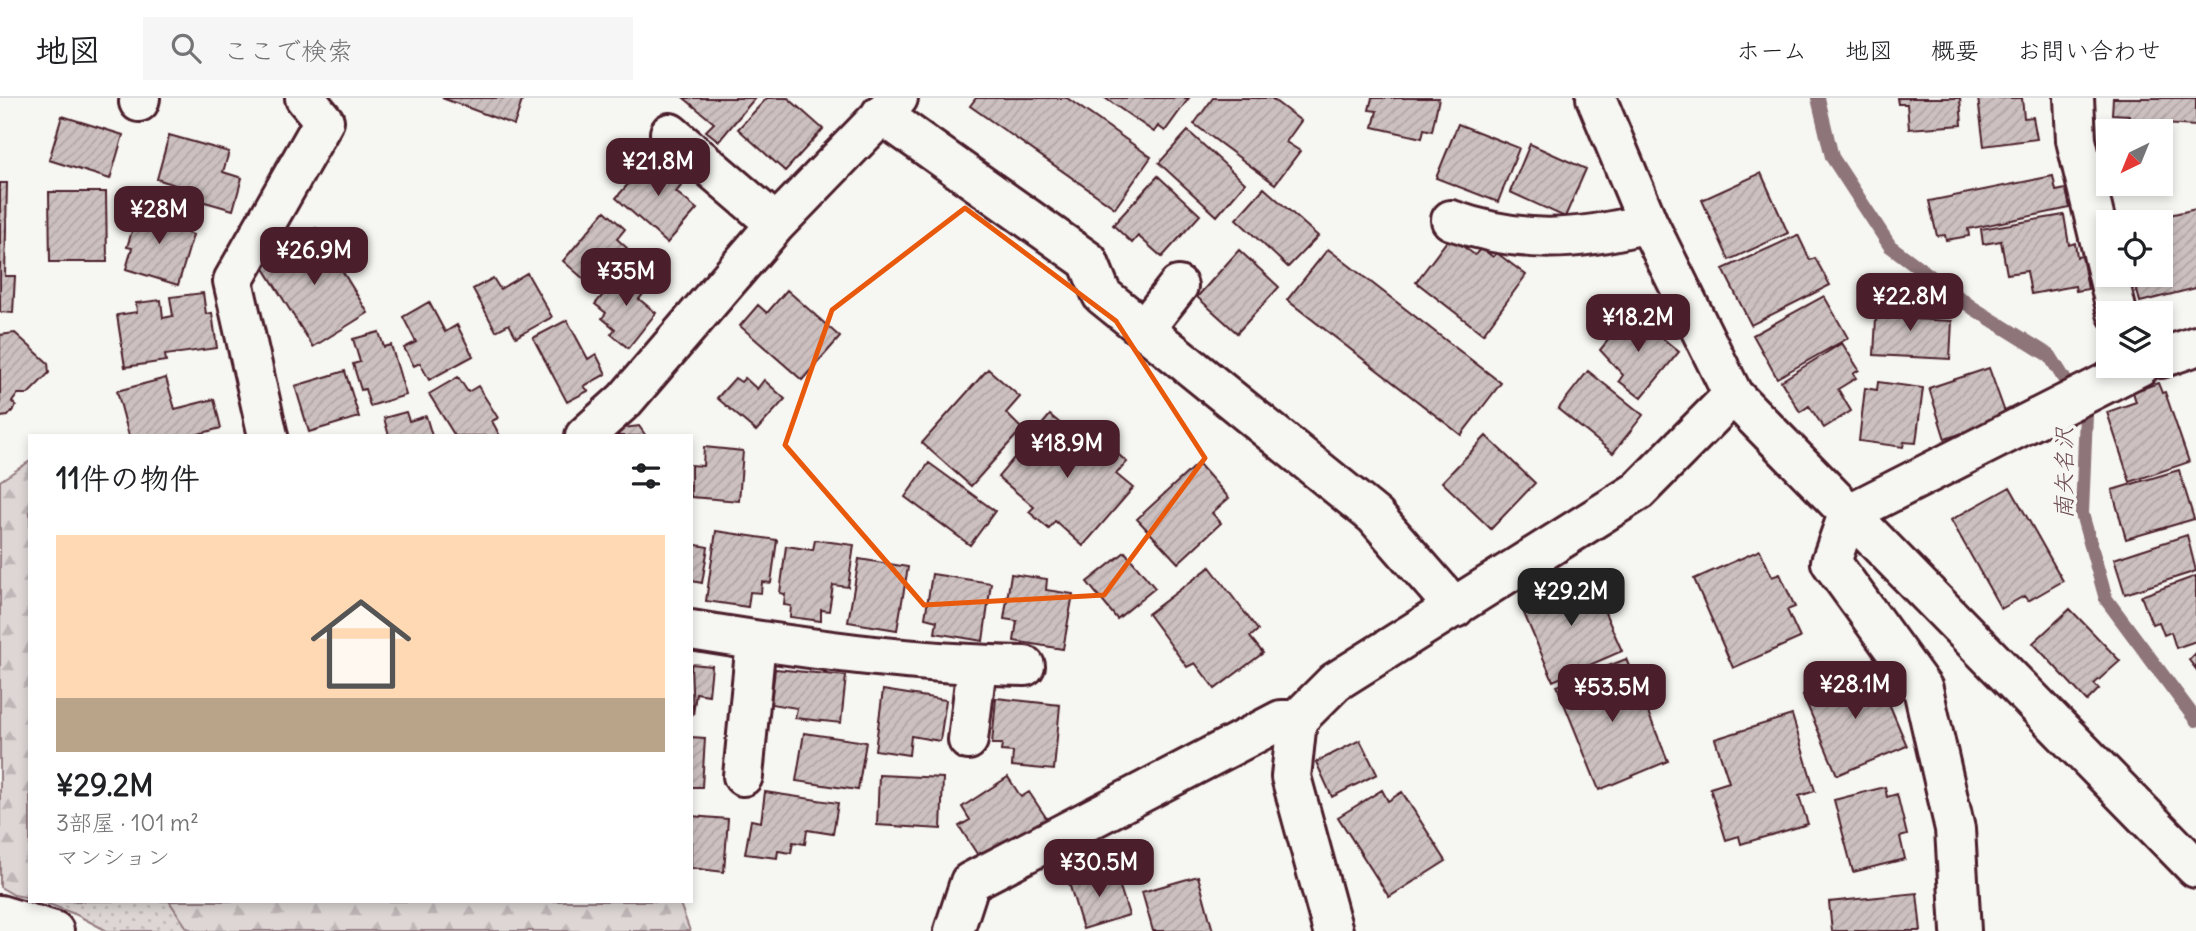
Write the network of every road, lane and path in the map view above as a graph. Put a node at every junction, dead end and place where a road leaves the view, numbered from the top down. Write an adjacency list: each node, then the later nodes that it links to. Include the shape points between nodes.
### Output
1 (305, 98): 16 (street, via 324,121 233,281)
2 (1596, 98): 8 (street)
3 (2074, 98): 10 (street, via 2076,140)
4 (889, 106): 7 (street); 11 (street, via 1088,261 1102,295)
5 (670, 133): 7 (street)
6 (1451, 220): 8 (street, via 1488,233 1561,239)
7 (776, 223): 17 (street, via 625,400)
8 (1648, 223): 15 (street)
9 (1178, 286): 11 (street)
10 (2114, 301)
11 (1145, 328): 19 (street, via 1375,516)
12 (2196, 348): 13 (street)
13 (2173, 355)
14 (2117, 378): 18 (street)
15 (1733, 395): 18 (street); 19 (street, via 1638,491)
16 (268, 434)
17 (587, 434)
18 (1848, 514): 27 (street); 32 (street, via 1831,562 1923,689 1955,830)
19 (1455, 608): 24 (street, via 1335,681)
20 (693, 629): 21 (street)
21 (756, 641): 22 (street); 26 (street)
22 (976, 665): 23 (street); 25 (street)
23 (1024, 666)
24 (1297, 720): 30 (street, via 1281,720 970,882); 31 (street, via 1291,777)
25 (968, 740)
26 (743, 776)
27 (2196, 868)
28 (0, 915): 29 (street)
29 (54, 931)
30 (954, 931)
31 (1333, 931)
32 (1961, 931)

